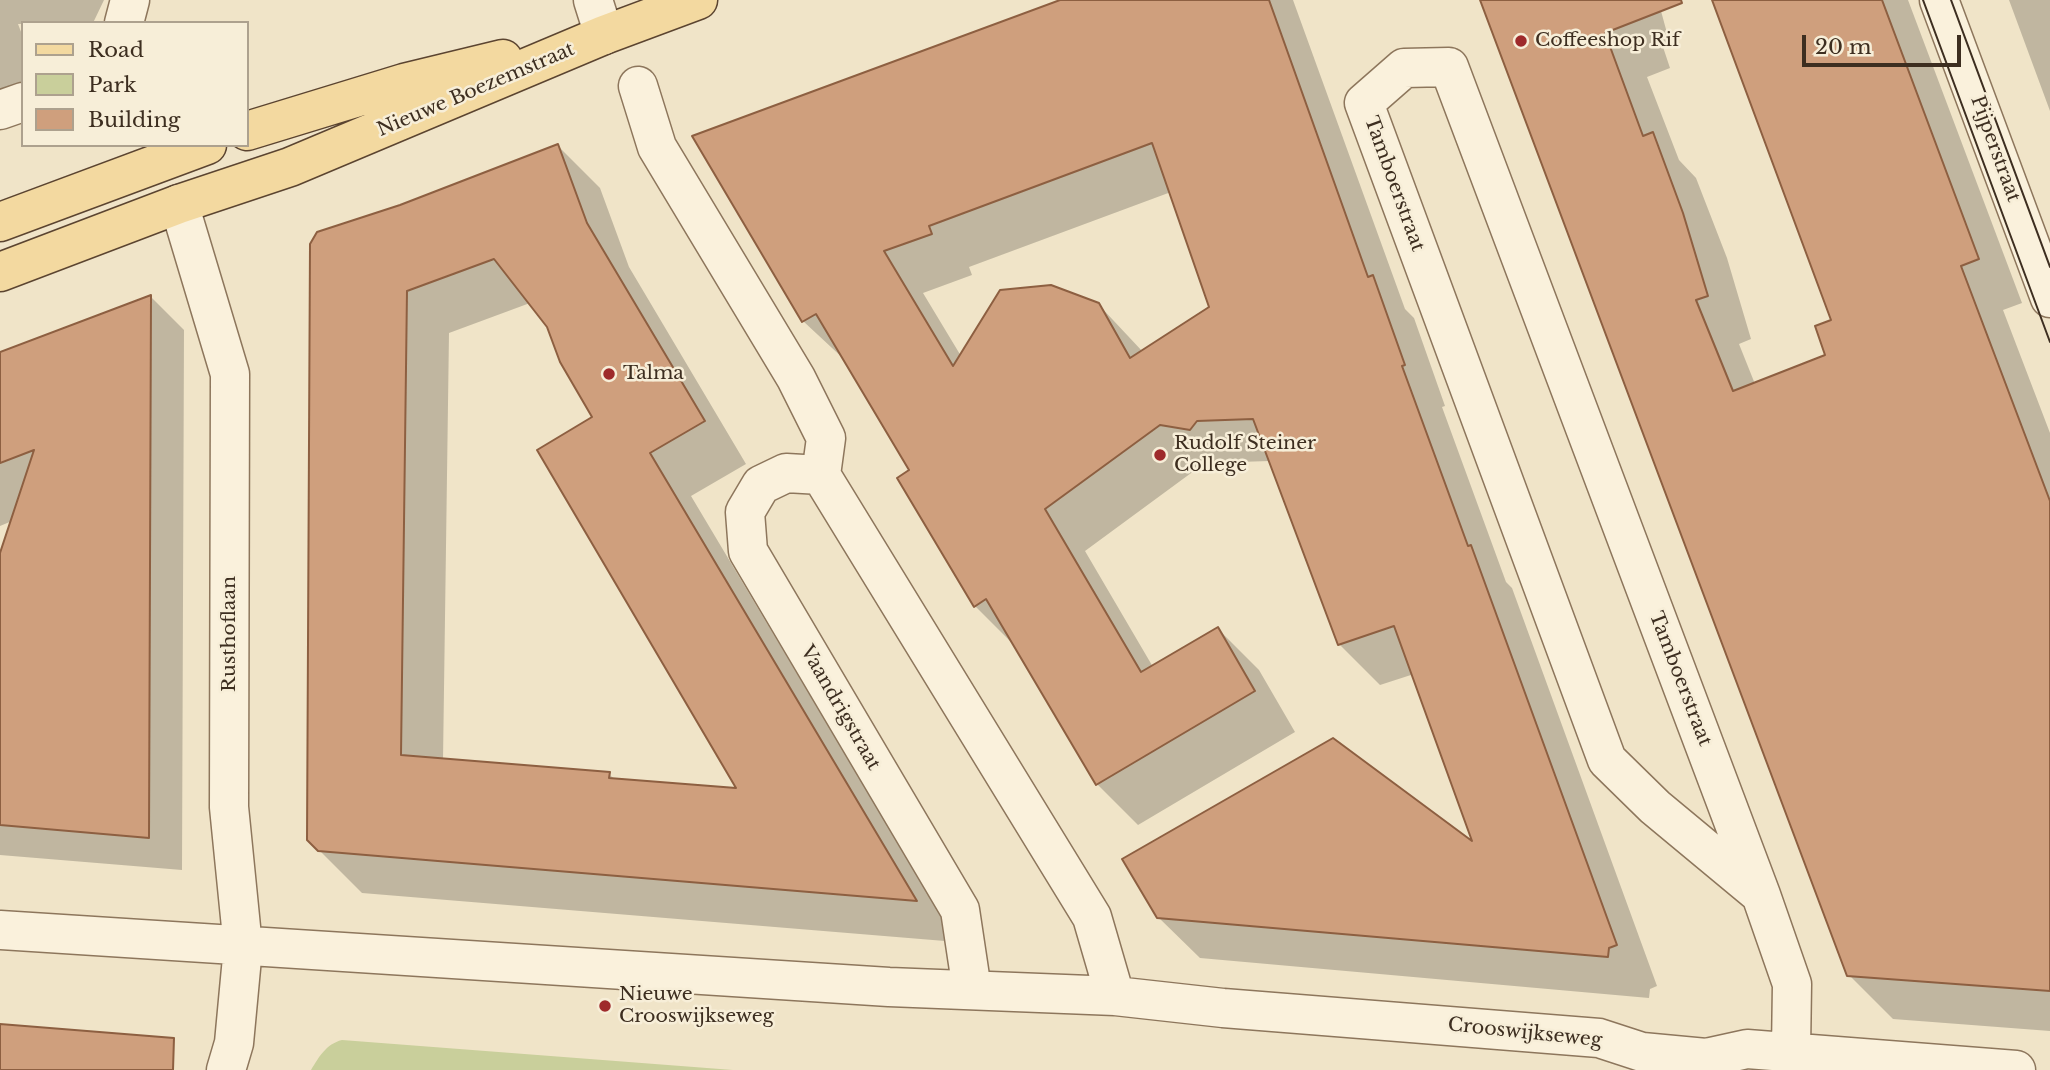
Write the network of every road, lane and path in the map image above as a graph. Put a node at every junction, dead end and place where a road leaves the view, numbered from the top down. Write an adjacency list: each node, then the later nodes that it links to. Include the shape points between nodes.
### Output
1 (130, 0): 5 (street)
2 (698, 0): 4 (main road)
3 (1940, 0): 15 (street, Pijperstraat)
4 (599, 17): 9 (main road, Nieuwe Boezemstraat); 12 (main road, Nieuwe Boezemstraat, via 351,143)
5 (125, 21)
6 (638, 86): 16 (street, via 657,147 796,378 826,438)
7 (21, 103): 8 (street)
8 (0, 110)
9 (248, 131)
10 (196, 147): 11 (main road)
11 (163, 153): 12 (main road); 13 (main road)
12 (179, 204): 14 (main road, Nieuwe Boezemstraat); 19 (street, Rusthoflaan, via 230,374 229,807)
13 (0, 222)
14 (0, 272)
15 (2050, 299)
16 (821, 475): 20 (street, Vaandrigstraat, via 786,473 761,485 745,512 748,551 960,910); 21 (street, via 1092,917)
17 (1760, 895): 17 (street, Tamboerstraat, via 1449,67 1404,68 1364,103 1607,760 1654,807); 22 (street, Tamboerstraat, via 1792,984)
18 (0, 930): 19 (street)
19 (243, 947): 20 (street); 23 (street, Rusthoflaan, via 234,1043)
20 (972, 989): 21 (street)
21 (1115, 996): 22 (street, Crooswijkseweg, via 1599,1038 1642,1052 1697,1057 1747,1049)
22 (1791, 1051): 24 (street, Crooswijkseweg)
23 (226, 1070)
24 (2017, 1070)

